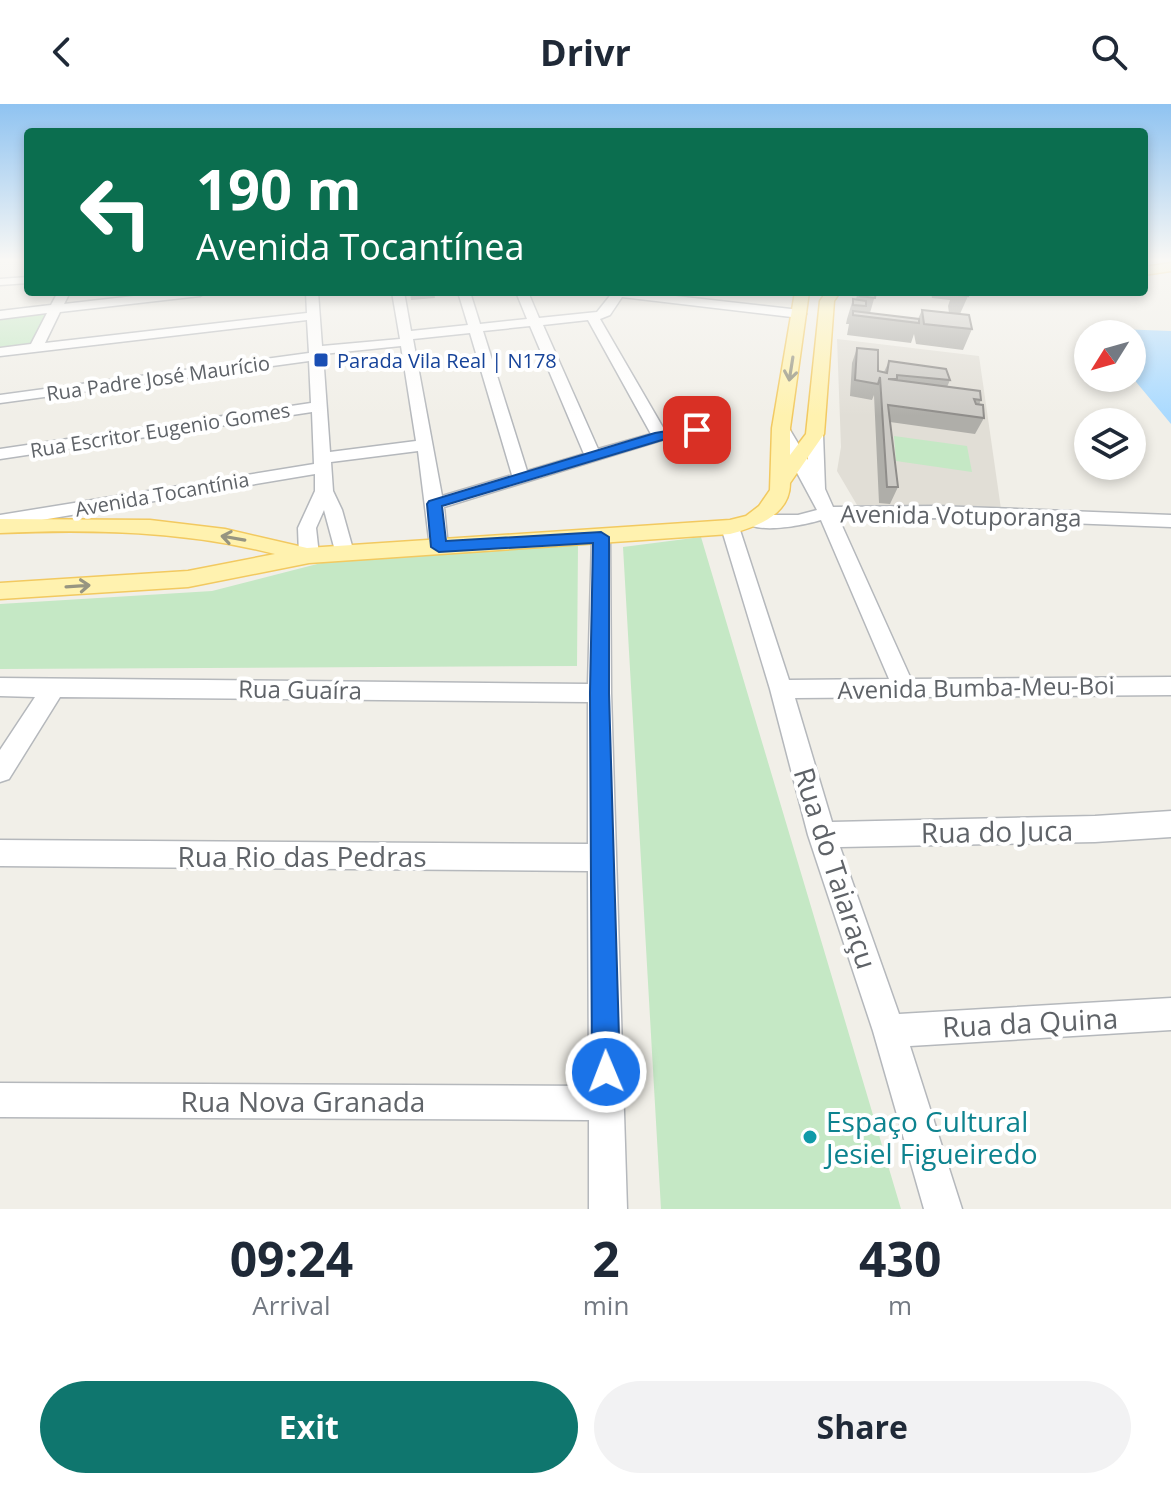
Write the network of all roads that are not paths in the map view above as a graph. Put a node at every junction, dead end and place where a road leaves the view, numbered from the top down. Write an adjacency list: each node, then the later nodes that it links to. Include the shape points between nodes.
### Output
1 (22, 313): 11 (street)
2 (52, 313): 17 (street)
3 (313, 313): 12 (street)
4 (402, 313): 16 (street)
5 (470, 313): 15 (street)
6 (530, 313): 14 (street)
7 (605, 313): 13 (street)
8 (788, 313): 10 (street)
9 (826, 313): 24 (main road)
10 (800, 314): 22 (main road, one-way to 22)
11 (0, 315)
12 (313, 316): 17 (street); 19 (street)
13 (596, 316): 14 (street, Rua Padre José Maurício); 25 (street)
14 (534, 322): 15 (street, Rua Padre José Maurício); 28 (street)
15 (474, 328): 16 (street, Rua Padre José Maurício); 31 (street)
16 (406, 339): 19 (street, Rua Padre José Maurício); 26 (street)
17 (36, 348): 18 (street)
18 (0, 352)
19 (316, 354): 20 (street, Rua Padre José Maurício); 21 (street)
20 (0, 399)
21 (320, 406): 27 (street, Rua Escritor Eugenio Gomes); 30 (street)
22 (781, 428): 29 (street); 32 (main road)
23 (697, 430): 25 (street)
24 (815, 434): 29 (main road); 33 (street)
25 (660, 436): 28 (street)
26 (425, 445): 30 (street, Avenida Tocantínia); 35 (street)
27 (0, 454)
28 (593, 456): 31 (street)
29 (797, 458): 32 (main road); 33 (street)
30 (324, 463): 34 (street); 39 (street, Avenida Tocantínia)
31 (521, 477): 35 (street)
32 (781, 482): 37 (main road, via 776,500)
33 (817, 490): 36 (street)
34 (324, 491): 43 (street); 44 (street, via 307,528)
35 (435, 504): 42 (street)
36 (826, 513): 37 (street, Avenida Votuporanga, via 798,521); 38 (street, Avenida Votuporanga); 49 (street)
37 (753, 521): 40 (main road)
38 (1171, 521)
39 (0, 524): 44 (main road, one-way to 39, via 186,530)
40 (730, 527): 41 (main road); 50 (street, Rua do Taiaraçu)
41 (601, 537): 42 (main road); 51 (street)
42 (439, 547): 43 (main road)
43 (344, 553): 44 (main road)
44 (309, 555): 45 (main road, one-way to 44, via 188,579)
45 (0, 591)
46 (1171, 686): 49 (street, Avenida Bumba-Meu-Boi)
47 (0, 687): 48 (street, Rua Guaíra)
48 (54, 687): 51 (street, Rua Guaíra); 52 (street)
49 (904, 688): 50 (street, Avenida Bumba-Meu-Boi)
50 (781, 689): 54 (street, Rua do Taiaraçu)
51 (599, 693): 56 (street)
52 (0, 771)
53 (1171, 824): 54 (street, Rua do Juca)
54 (822, 835): 58 (street, Rua do Taiaraçu)
55 (3, 858): 56 (street, Rua Rio das Pedras)
56 (603, 858): 60 (street)
57 (1171, 1014): 58 (street, Rua da Quina)
58 (889, 1031): 62 (street, Rua do Taiaraçu)
59 (0, 1100): 60 (street, Rua Nova Granada)
60 (607, 1103): 61 (street)
61 (608, 1209)
62 (943, 1209)

